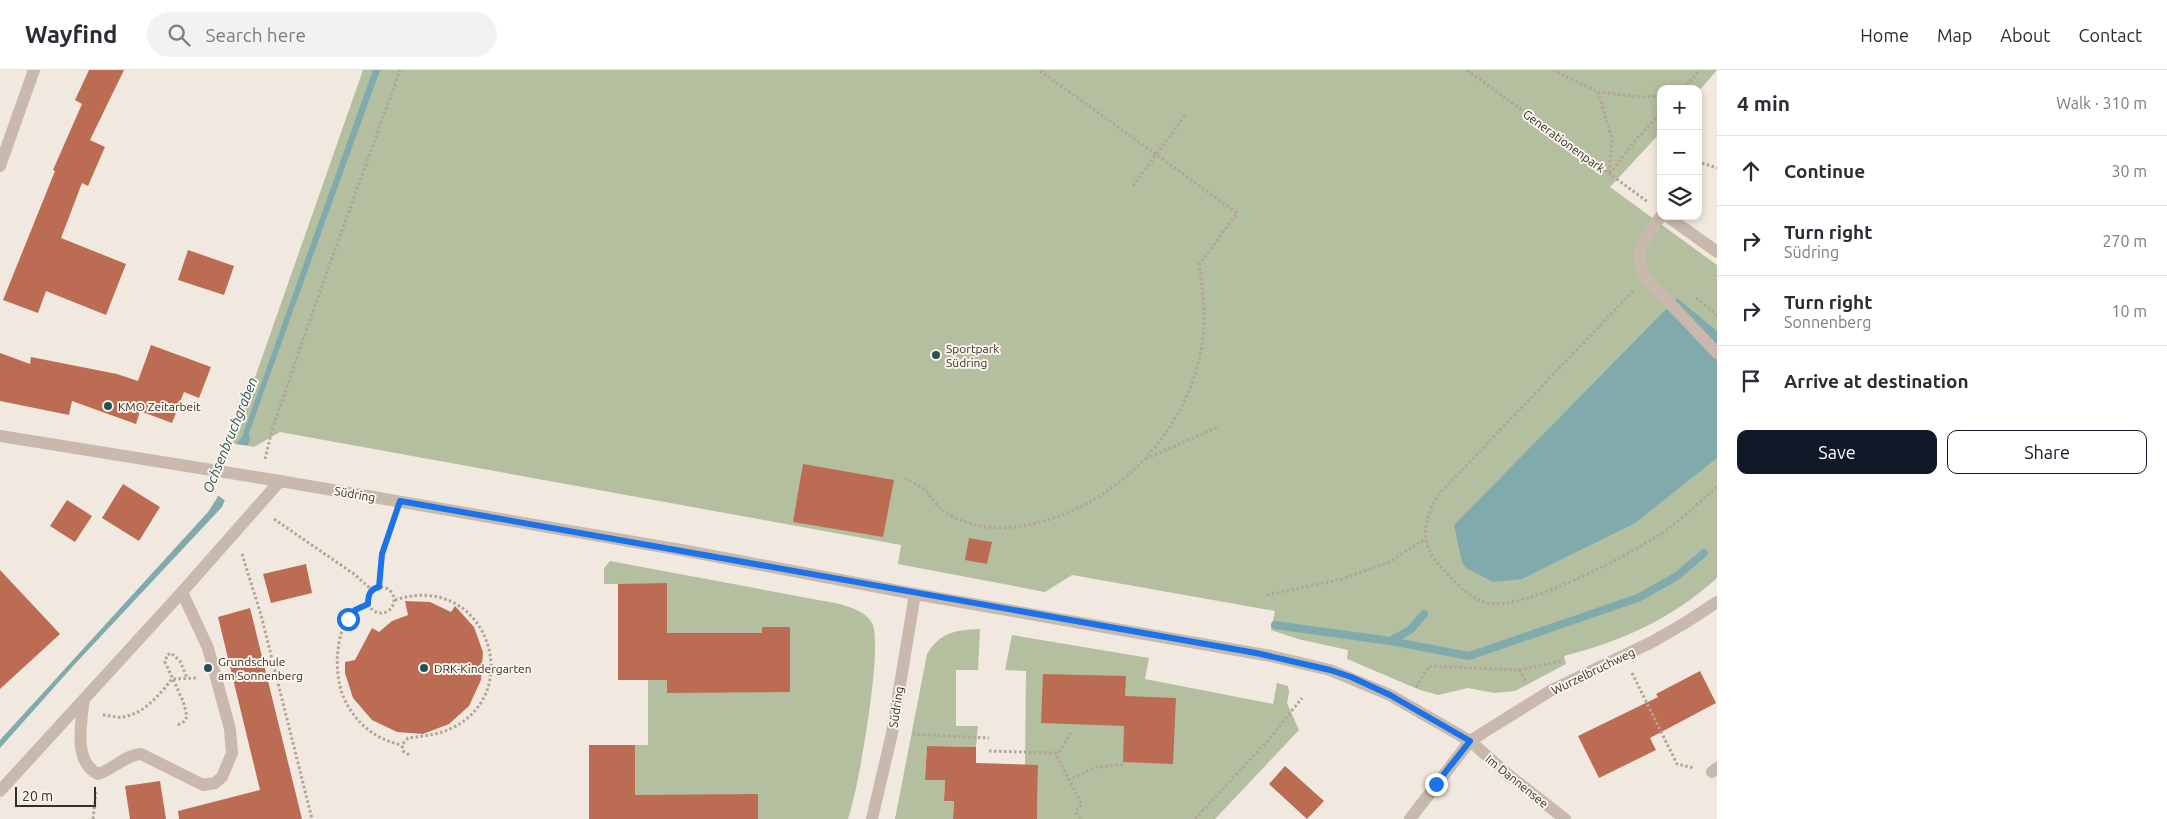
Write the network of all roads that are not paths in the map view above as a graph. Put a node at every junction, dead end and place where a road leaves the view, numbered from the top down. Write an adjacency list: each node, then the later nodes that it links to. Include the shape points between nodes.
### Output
1 (34, 70): 2 (street)
2 (0, 166)
3 (1657, 211): 6 (street, via 1638,256 1639,265 1646,278)
4 (1673, 220): 5 (street)
5 (1717, 252)
6 (1717, 354)
7 (0, 436): 8 (street, Südring)
8 (280, 481): 9 (street); 10 (street, Südring)
9 (182, 592): 12 (street); 12 (street, via 208,648 230,729 232,753 222,777 215,783 203,785 141,754 108,771 98,774 90,770 84,763 81,723)
10 (915, 594): 13 (street, Südring, via 1271,656 1330,670 1406,704); 15 (street, Südring, via 892,733)
11 (1717, 602): 13 (street, Wurzelbruchweg, via 1686,623 1550,691)
12 (84, 699): 14 (street)
13 (1470, 741): 16 (street); 17 (street, Im Dannensee)
14 (0, 791)
15 (872, 819)
16 (1410, 819)
17 (1565, 819)

